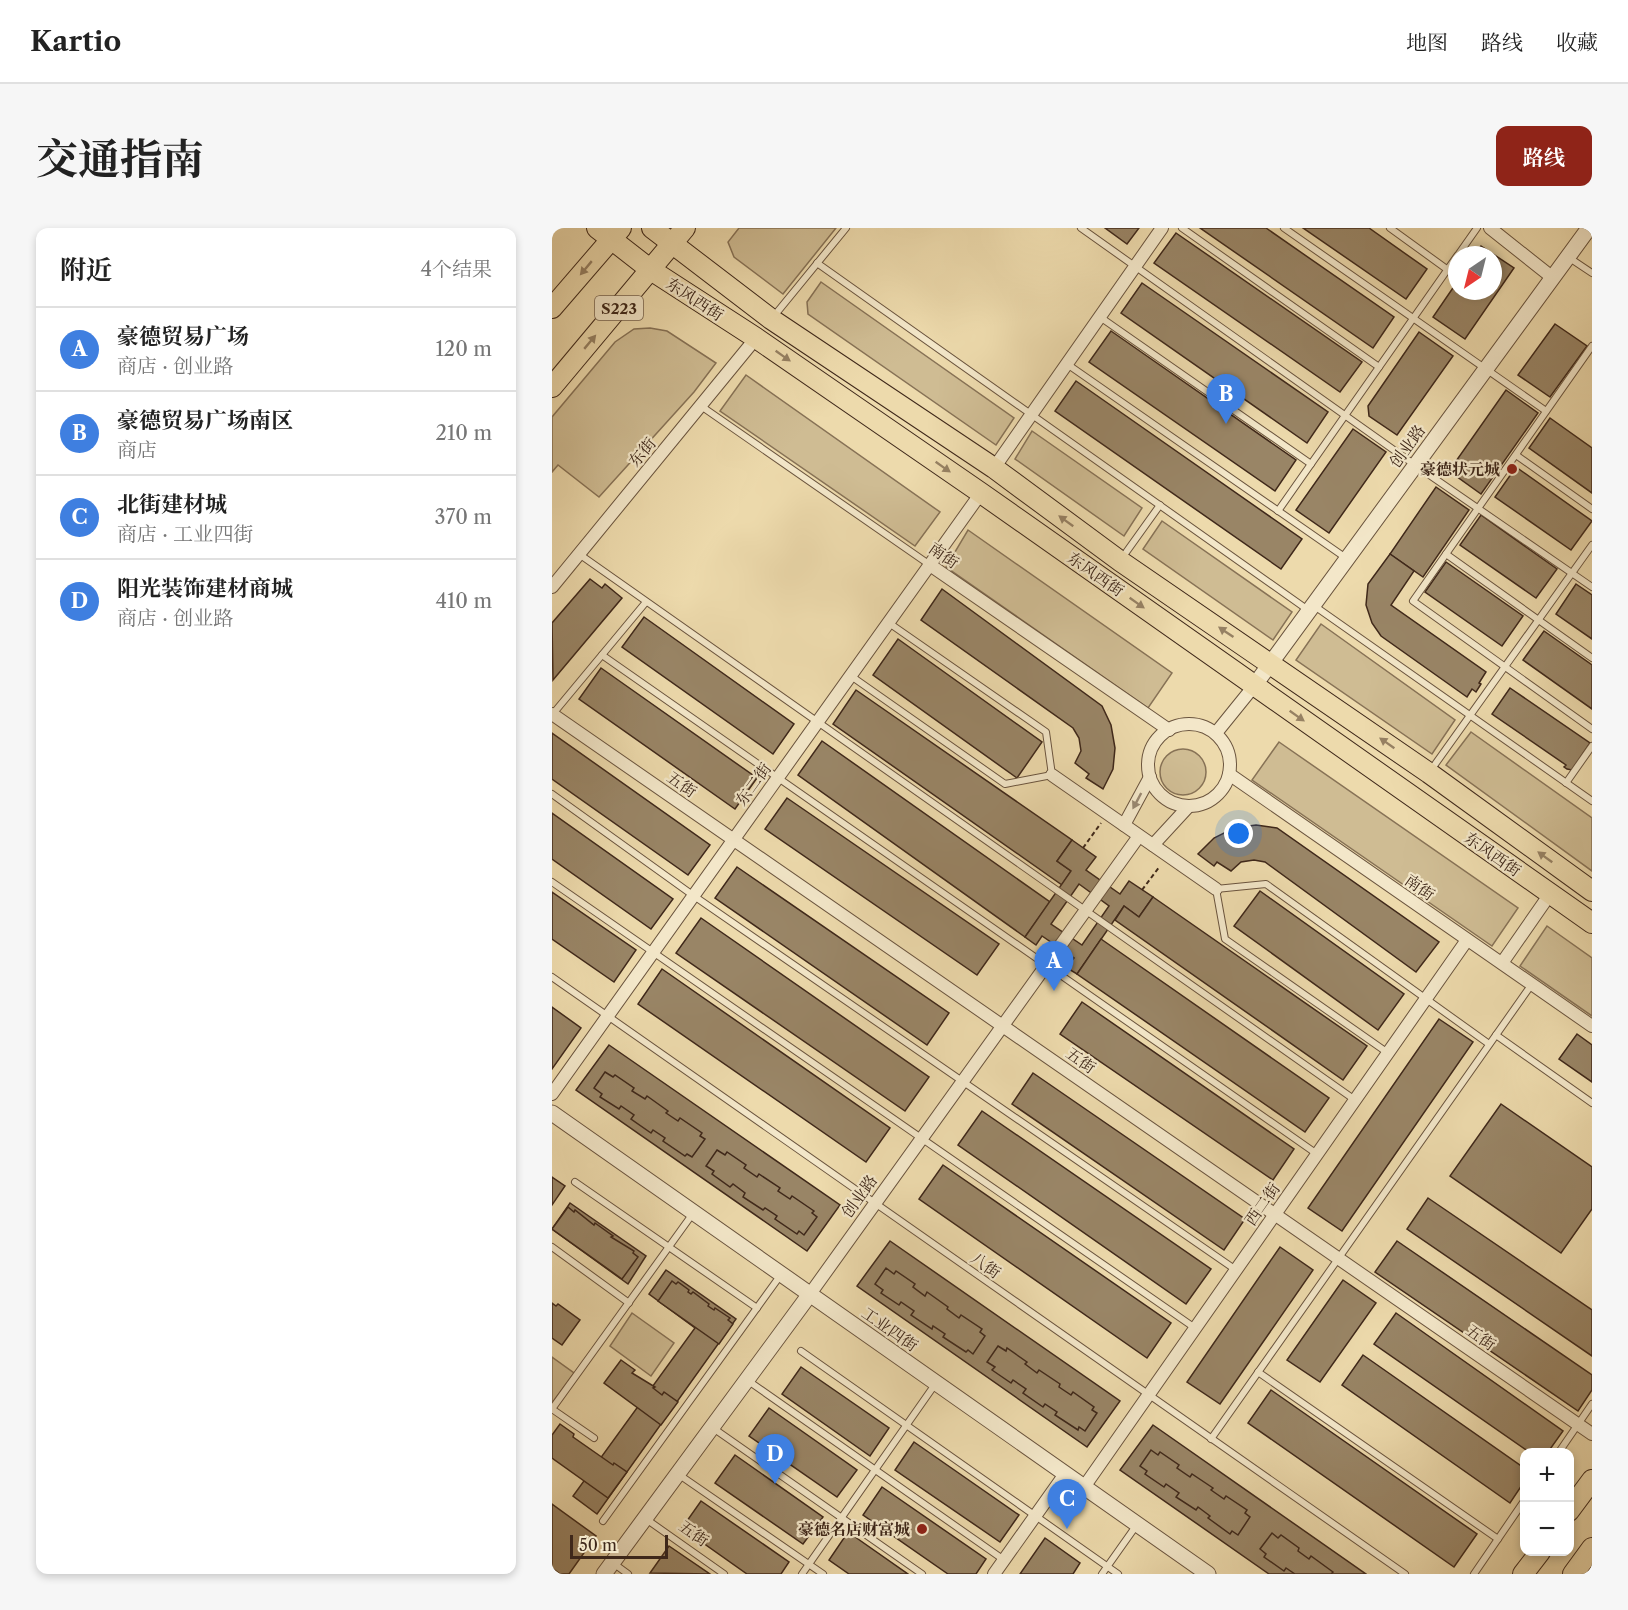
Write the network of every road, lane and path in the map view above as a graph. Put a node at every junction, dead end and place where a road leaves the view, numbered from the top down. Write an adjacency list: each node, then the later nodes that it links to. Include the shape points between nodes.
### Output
1 (652, 228): 13 (main road, 东风西街)
2 (685, 228): 13 (main road, S223)
3 (846, 228): 16 (lane)
4 (1081, 228): 17 (lane)
5 (1162, 228): 17 (street)
6 (1182, 228): 29 (lane)
7 (1284, 228): 24 (lane)
8 (1390, 228): 19 (lane)
9 (1477, 228): 14 (lane)
10 (1490, 228): 21 (street)
11 (1589, 228): 15 (street, 创业路)
12 (609, 232): 18 (main road, 东风西街); 22 (main road, one-way to 22)
13 (672, 244): 18 (main road, S223); 25 (main road, 东风西街)
14 (1464, 246)
15 (1568, 257): 20 (lane); 21 (street, 创业路)
16 (817, 263): 25 (lane); 34 (lane)
17 (1135, 267): 23 (street); 35 (lane)
18 (651, 270): 26 (main road, 东风西街); 31 (main road, S223, one-way to 18)
19 (1448, 270): 24 (lane)
20 (1592, 273)
21 (1553, 278): 30 (street, 创业路)
22 (552, 308)
23 (1100, 317): 28 (street); 37 (lane)
24 (1413, 318): 29 (lane); 30 (lane)
25 (771, 319): 39 (main road, 东风西街)
26 (756, 338): 32 (street, 东街); 40 (main road, 东风西街, one-way to 40)
27 (1592, 346): 33 (lane)
28 (1067, 364): 34 (street); 44 (lane)
29 (1379, 367): 35 (lane)
30 (1486, 369): 33 (lane); 38 (street, 创业路)
31 (552, 387)
32 (701, 406): 46 (street, 东街); 50 (lane, 南街)
33 (1546, 411): 36 (lane)
34 (1031, 415): 39 (street); 41 (lane)
35 (1345, 415): 37 (lane); 38 (lane)
36 (1516, 455): 42 (lane); 43 (lane)
37 (1311, 464): 44 (lane)
38 (1415, 465): 42 (lane); 48 (street, 创业路)
39 (994, 468): 49 (main road, 东风西街, one-way to 39)
40 (981, 493): 50 (street, 东二街); 63 (main road, 东风西街, one-way to 63)
41 (1160, 506): 49 (lane); 55 (lane)
42 (1479, 507): 47 (lane); 51 (lane)
43 (1592, 509)
44 (1278, 511): 48 (lane)
45 (1592, 546): 51 (lane)
46 (579, 554): 52 (street, 东街); 54 (lane)
47 (1446, 554): 56 (lane); 61 (lane, via 1413,601)
48 (1346, 558): 55 (street, 创业路)
49 (1120, 561): 60 (main road, 东风西街, one-way to 49)
50 (930, 566): 57 (street, 东二街); 68 (street, 南街)
51 (1572, 573): 53 (lane); 56 (lane)
52 (552, 586)
53 (1592, 587)
54 (646, 602): 58 (lane); 66 (lane)
55 (1310, 607): 60 (street, 创业路); 65 (lane)
56 (1538, 620): 59 (lane); 61 (lane)
57 (889, 623): 62 (street, 东二街); 73 (lane, via 1046,732)
58 (602, 655): 64 (lane); 75 (lane)
59 (1592, 658)
60 (1271, 663): 63 (street, 创业路); 71 (main road, 东风西街, one-way to 60)
61 (1504, 666): 65 (lane); 67 (lane)
62 (851, 676): 66 (street, 东二街); 73 (lane, via 1005,784)
63 (1254, 686): 69 (street); 91 (main road, 东风西街, one-way to 91)
64 (552, 714): 83 (street, 五街)
65 (1469, 715): 71 (lane); 76 (lane)
66 (817, 723): 75 (street, 东二街); 93 (lane)
67 (1592, 729)
68 (1169, 730): 69 (street, via 1189,724); 74 (street, via 1154,744 1148,758)
69 (1216, 734): 72 (street, via 1230,756)
70 (1592, 746): 76 (lane)
71 (1429, 773): 90 (main road, 东风西街, one-way to 71)
72 (1229, 774): 79 (street, via 1221,792 1212,800); 95 (street, 南街)
73 (1052, 775): 81 (street)
74 (1150, 777): 79 (street, via 1162,796); 81 (street, one-way to 81)
75 (778, 778): 83 (street, 东二街); 98 (lane)
76 (1566, 783): 78 (lane)
77 (552, 794): 92 (lane)
78 (1592, 801)
79 (1188, 807): 84 (street)
80 (1104, 819): 85 (path)
81 (1124, 825): 82 (street)
82 (1139, 836): 84 (street); 93 (street, 创业路)
83 (734, 840): 92 (street, 东二街); 103 (street, 五街)
84 (1153, 845): 88 (street)
85 (1083, 848)
86 (1163, 861): 89 (path)
87 (552, 882): 96 (lane)
88 (1216, 889): 101 (lane, via 1266,884); 107 (lane, via 1225,939)
89 (1142, 890)
90 (1592, 891)
91 (1550, 894): 94 (main road, 东风西街); 97 (street)
92 (694, 896): 96 (street, 东二街); 108 (lane)
93 (1085, 911): 98 (street, 创业路); 110 (lane)
94 (1592, 923)
95 (1467, 940): 97 (street, 南街); 101 (street, 西二街)
96 (653, 952): 102 (street, 东二街); 113 (lane)
97 (1502, 963): 100 (street, 南街)
98 (1046, 965): 103 (street, 创业路); 114 (lane)
99 (552, 977): 102 (lane, 八街)
100 (1532, 984): 104 (street, 南街); 105 (lane)
101 (1426, 999): 106 (lane); 107 (street, 西二街)
102 (608, 1016): 109 (street, 东二街); 116 (lane, 八街)
103 (1003, 1026): 108 (street, 创业路); 118 (street, 五街)
104 (1592, 1026)
105 (1496, 1035): 106 (lane); 111 (lane)
106 (1489, 1044): 121 (lane)
107 (1388, 1053): 110 (street, 西二街)
108 (962, 1082): 113 (street, 创业路); 122 (lane)
109 (552, 1094)
110 (1355, 1100): 114 (street, 西二街)
111 (1592, 1103)
112 (552, 1113): 117 (street, 工业四街)
113 (922, 1138): 116 (street, 创业路); 127 (lane)
114 (1317, 1154): 118 (street, 西二街)
115 (575, 1182): 119 (lane)
116 (875, 1204): 124 (street, 创业路); 132 (lane, 八街)
117 (694, 1212): 119 (lane); 123 (street, 工业四街)
118 (1275, 1214): 121 (street, 五街); 122 (street, 西二街)
119 (669, 1247): 125 (lane); 126 (lane)
120 (552, 1248): 125 (lane)
121 (1338, 1259): 129 (lane); 136 (street, 五街)
122 (1236, 1270): 127 (street, 西二街)
123 (782, 1274): 124 (street, 工业四街); 126 (lane)
124 (810, 1294): 130 (street, 创业路); 131 (street, 工业四街)
125 (629, 1303): 134 (lane)
126 (757, 1308): 152 (lane)
127 (1195, 1328): 132 (street, 西二街)
128 (801, 1351): 135 (lane)
129 (1258, 1372): 140 (lane); 154 (lane)
130 (747, 1380): 137 (street, 创业路); 142 (lane)
131 (936, 1383): 135 (lane); 143 (street, 工业四街)
132 (1148, 1395): 140 (lane, 八街); 146 (street, 西二街)
133 (1592, 1404): 136 (lane)
134 (552, 1409): 139 (lane)
135 (906, 1425): 142 (lane); 149 (lane)
136 (1578, 1425): 138 (street, 五街); 141 (lane)
137 (712, 1427): 144 (street, 创业路); 150 (lane)
138 (1592, 1434)
139 (594, 1438)
140 (1211, 1439): 170 (lane, 八街)
141 (1561, 1448)
142 (875, 1470): 150 (lane); 157 (lane)
143 (1065, 1473): 146 (street, 工业四街); 149 (street)
144 (678, 1474): 151 (street, 创业路); 158 (lane)
145 (1592, 1480): 148 (main road)
146 (1084, 1487): 153 (street, 工业四街)
147 (1523, 1502): 154 (lane)
148 (1574, 1504)
149 (1035, 1515): 157 (street); 159 (lane)
150 (841, 1518): 158 (lane); 166 (lane)
151 (645, 1519): 160 (street, 创业路); 163 (lane, 五街)
152 (603, 1521)
153 (1137, 1524): 159 (lane); 161 (street, 工业四街)
154 (1498, 1539): 171 (lane)
155 (1592, 1548): 173 (main road)
156 (1536, 1556): 172 (main road)
157 (1004, 1560): 167 (street)
158 (809, 1564): 164 (lane); 165 (lane)
159 (1107, 1566): 168 (lane); 169 (lane)
160 (608, 1568): 162 (lane)
161 (1205, 1573)
162 (628, 1574)
163 (724, 1574)
164 (802, 1574)
165 (823, 1574)
166 (922, 1574)
167 (994, 1574)
168 (1102, 1574)
169 (1118, 1574)
170 (1405, 1574)
171 (1474, 1574)
172 (1523, 1574)
173 (1573, 1574)

